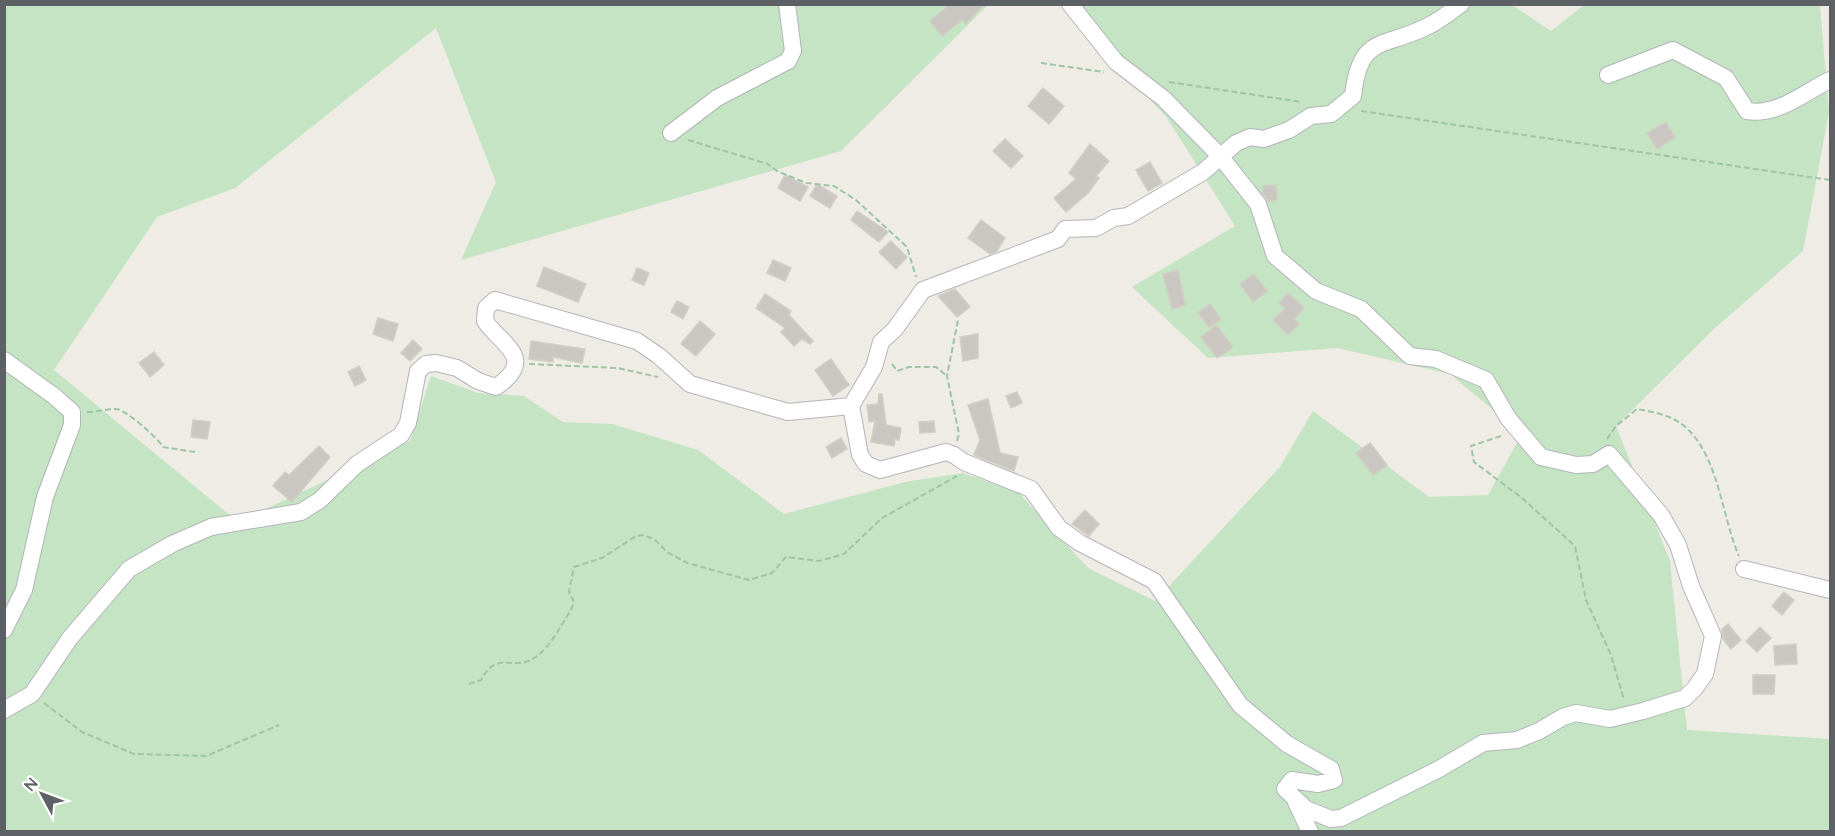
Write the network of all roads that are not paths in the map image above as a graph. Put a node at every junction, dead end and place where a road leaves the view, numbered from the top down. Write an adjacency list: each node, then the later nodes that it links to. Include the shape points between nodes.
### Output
1 (787, 4): 6 (street, via 793,51 788,61 717,98)
2 (1070, 4): 7 (street, via 1116,63 1163,98)
3 (1461, 4): 7 (street, via 1426,27 1380,42 1362,57 1353,96 1331,114 1311,116 1264,139 1250,137)
4 (1608, 75): 5 (street, via 1673,50 1726,78 1747,111 1763,114)
5 (1830, 80)
6 (671, 133)
7 (1220, 156): 9 (street, via 1203,172 1135,212 1096,228 1065,229 1058,239 923,290 881,342 874,367); 14 (street, via 1258,204 1275,256 1316,291 1361,309 1410,357 1436,359 1486,380 1508,418 1541,457 1576,465 1593,464 1610,454 1661,515 1678,544 1713,636 1705,674 1684,698 1610,719 1576,714 1517,740 1483,743 1341,818 1322,816)
8 (4, 360): 12 (street, via 72,412 72,425 45,497 24,590)
9 (850, 406): 13 (street, via 788,412 690,384 637,341 495,300 486,308 485,321 512,349 515,363 507,379 496,387 457,368 426,364 418,371 408,423 401,435 357,464 320,500 301,512 211,527 129,569 70,638 32,694); 14 (street, via 860,455 866,464 880,470 946,452 1030,489 1059,528 1154,581 1240,705 1287,744 1331,769 1334,780 1318,784 1292,780 1286,789)
10 (1744, 568): 11 (street)
11 (1830, 590)
12 (4, 630)
13 (4, 710)
14 (1294, 799): 15 (street)
15 (1310, 831)

